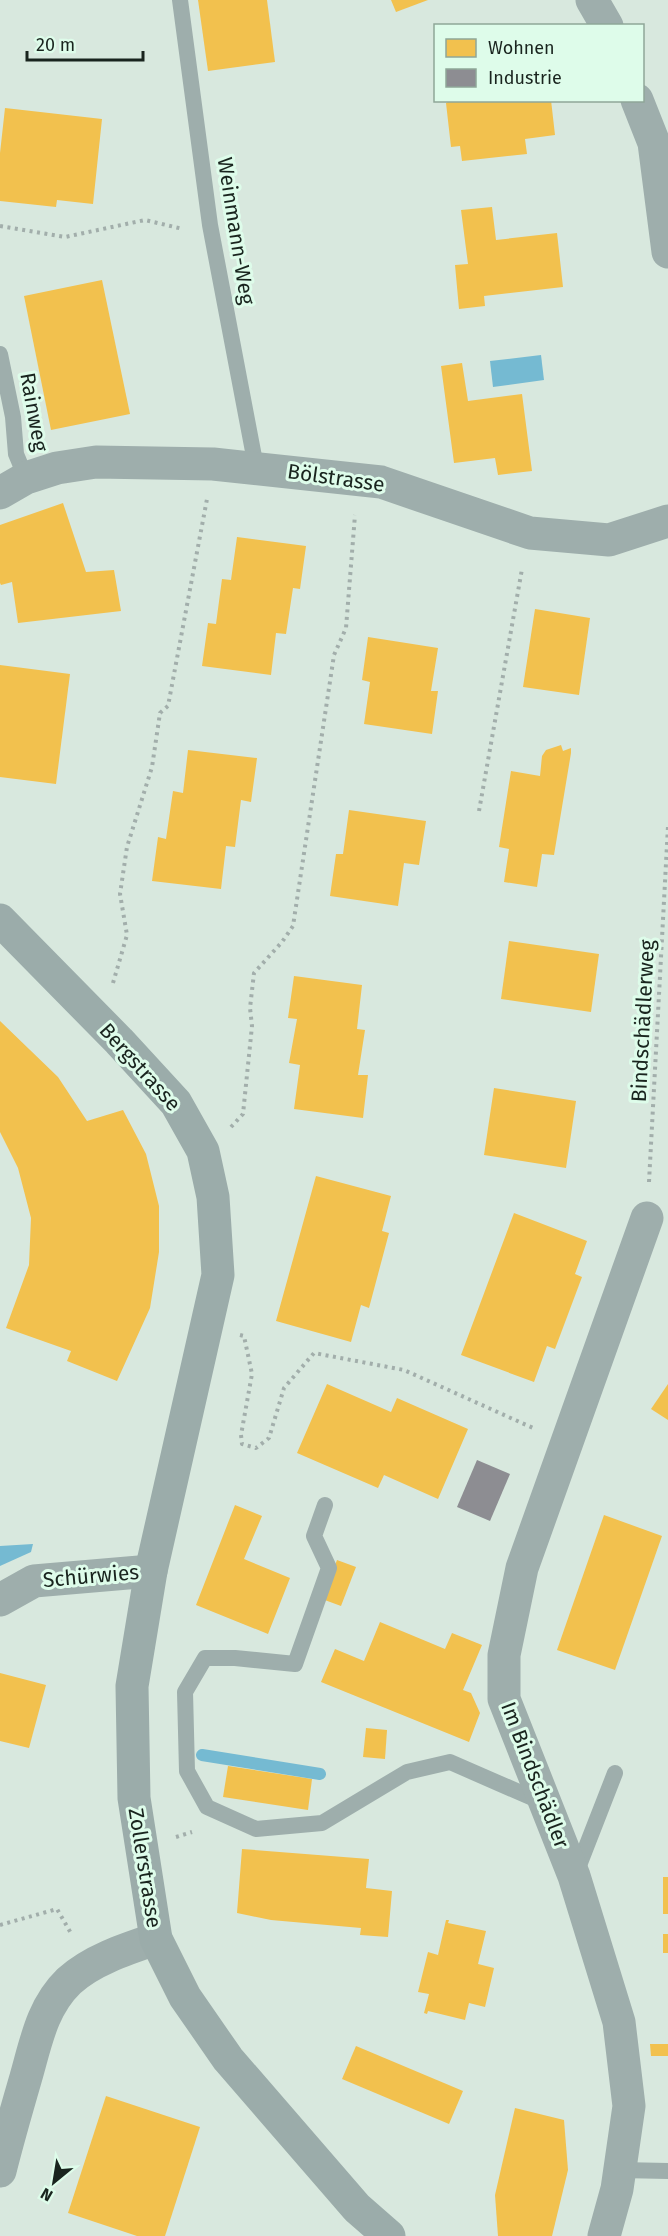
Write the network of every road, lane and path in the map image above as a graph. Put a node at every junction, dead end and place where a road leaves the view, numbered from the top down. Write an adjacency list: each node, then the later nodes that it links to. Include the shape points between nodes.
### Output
1 (180, 0): 6 (lane, Weinmann-Weg)
2 (592, 0): 3 (street)
3 (606, 24)
4 (638, 102): 5 (street)
5 (661, 141): 8 (street)
6 (210, 225): 7 (path, via 182,229 145,220 65,237); 10 (lane, Weinmann-Weg)
7 (0, 226)
8 (668, 252)
9 (0, 354): 11 (lane, Rainweg, via 14,417)
10 (256, 468): 11 (street, Bölstrasse, via 96,462 57,468); 14 (street, Bölstrasse, via 381,482 530,533 609,540)
11 (13, 485)
12 (207, 498): 19 (path, via 168,706 160,713 152,766 127,847 120,894 127,935)
13 (355, 513): 20 (path, via 346,628 334,655 293,926 254,973 243,1114)
14 (668, 521)
15 (522, 568): 16 (path)
16 (479, 811)
17 (668, 826): 21 (path, Bindschädlerweg)
18 (0, 920): 19 (street, Bergstrasse)
19 (102, 1024): 22 (street, Bergstrasse, via 176,1104 203,1151 213,1197 218,1275)
20 (227, 1131)
21 (647, 1218): 23 (street, Im Bindschädler)
22 (206, 1327): 23 (path, via 244,1336 252,1374 242,1444 256,1448 269,1438 284,1388 314,1353 404,1370); 25 (street, Bergstrasse)
23 (567, 1443): 29 (street, Im Bindschädler, via 522,1568 504,1654 504,1699)
24 (325, 1506): 30 (lane, via 314,1536 329,1568 295,1664 205,1658 185,1692 187,1771 207,1807)
25 (161, 1528): 26 (street, Zollerstrasse)
26 (151, 1571): 27 (street, Schürwies, via 34,1581); 31 (street, Zollerstrasse, via 132,1686 134,1787)
27 (0, 1600)
28 (615, 1773): 32 (lane)
29 (545, 1803): 30 (lane, via 450,1762 407,1772 322,1823 256,1829); 32 (street, Im Bindschädler)
30 (232, 1818): 31 (path)
31 (141, 1848): 34 (street, Zollerstrasse)
32 (574, 1876): 37 (street, Im Bindschädler, via 619,2022 629,2106)
33 (0, 1925): 35 (path, via 57,1909)
34 (156, 1939): 35 (street, via 120,1951); 39 (street, Zollerstrasse, via 185,1997 228,2059 357,2208)
35 (90, 1967): 36 (street, via 54,1997 42,2020)
36 (0, 2170)
37 (620, 2170): 38 (lane); 40 (street, Im Bindschädler)
38 (668, 2171)
39 (389, 2236)
40 (604, 2236)

